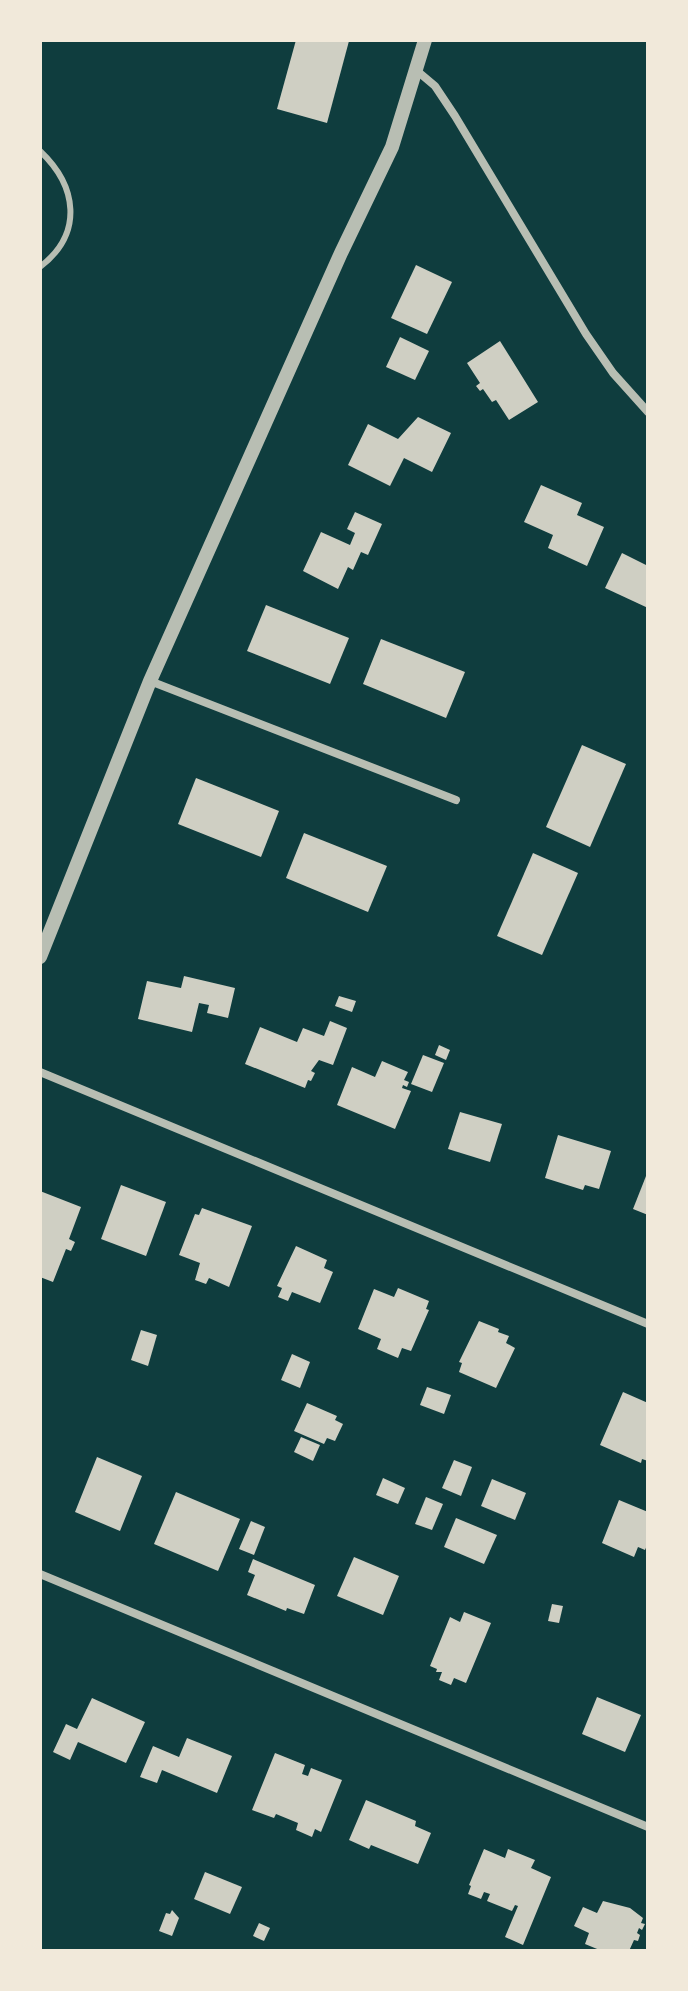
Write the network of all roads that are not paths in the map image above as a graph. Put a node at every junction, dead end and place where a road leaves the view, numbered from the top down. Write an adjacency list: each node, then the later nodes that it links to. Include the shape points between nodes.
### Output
1 (424, 43): 2 (street)
2 (416, 70): 5 (street, via 435,86 455,116 586,334); 6 (street, via 392,147)
3 (40, 151): 4 (lane, via 57,167 68,189 71,213 66,237)
4 (40, 267)
5 (648, 412)
6 (150, 681): 7 (street); 8 (street)
7 (456, 800)
8 (40, 957)
9 (40, 1072): 10 (street)
10 (648, 1324)
11 (40, 1574): 12 (street)
12 (648, 1827)

